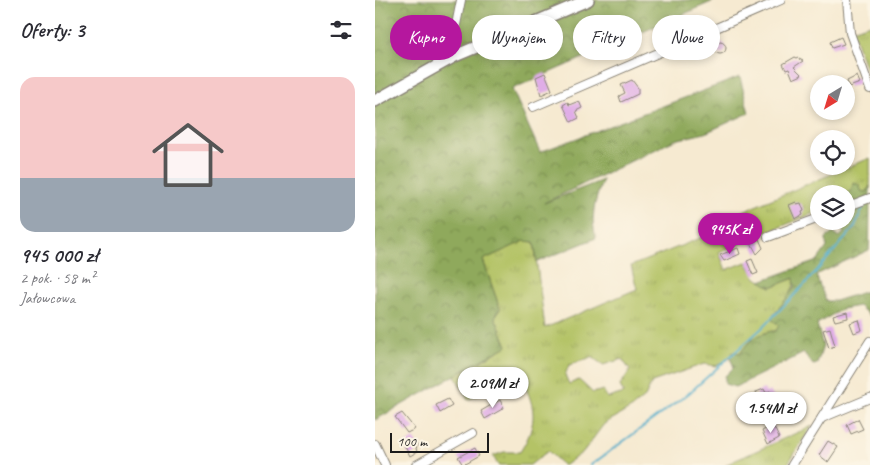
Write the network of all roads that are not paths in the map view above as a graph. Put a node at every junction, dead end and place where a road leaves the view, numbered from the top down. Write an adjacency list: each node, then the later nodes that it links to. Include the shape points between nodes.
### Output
1 (461, 0): 5 (street)
2 (588, 0): 6 (street)
3 (781, 0): 10 (street)
4 (847, 0): 8 (street, via 850,33)
5 (458, 15)
6 (462, 53)
7 (448, 60): 9 (street)
8 (870, 89)
9 (375, 101)
10 (533, 107)
11 (870, 198): 12 (street)
12 (855, 204)
13 (810, 222): 14 (street)
14 (768, 238)
15 (870, 341): 17 (street)
16 (870, 398): 17 (street)
17 (821, 418): 22 (street)
18 (473, 434): 21 (street)
19 (375, 444): 20 (street)
20 (385, 465)
21 (416, 465)
22 (791, 465)

